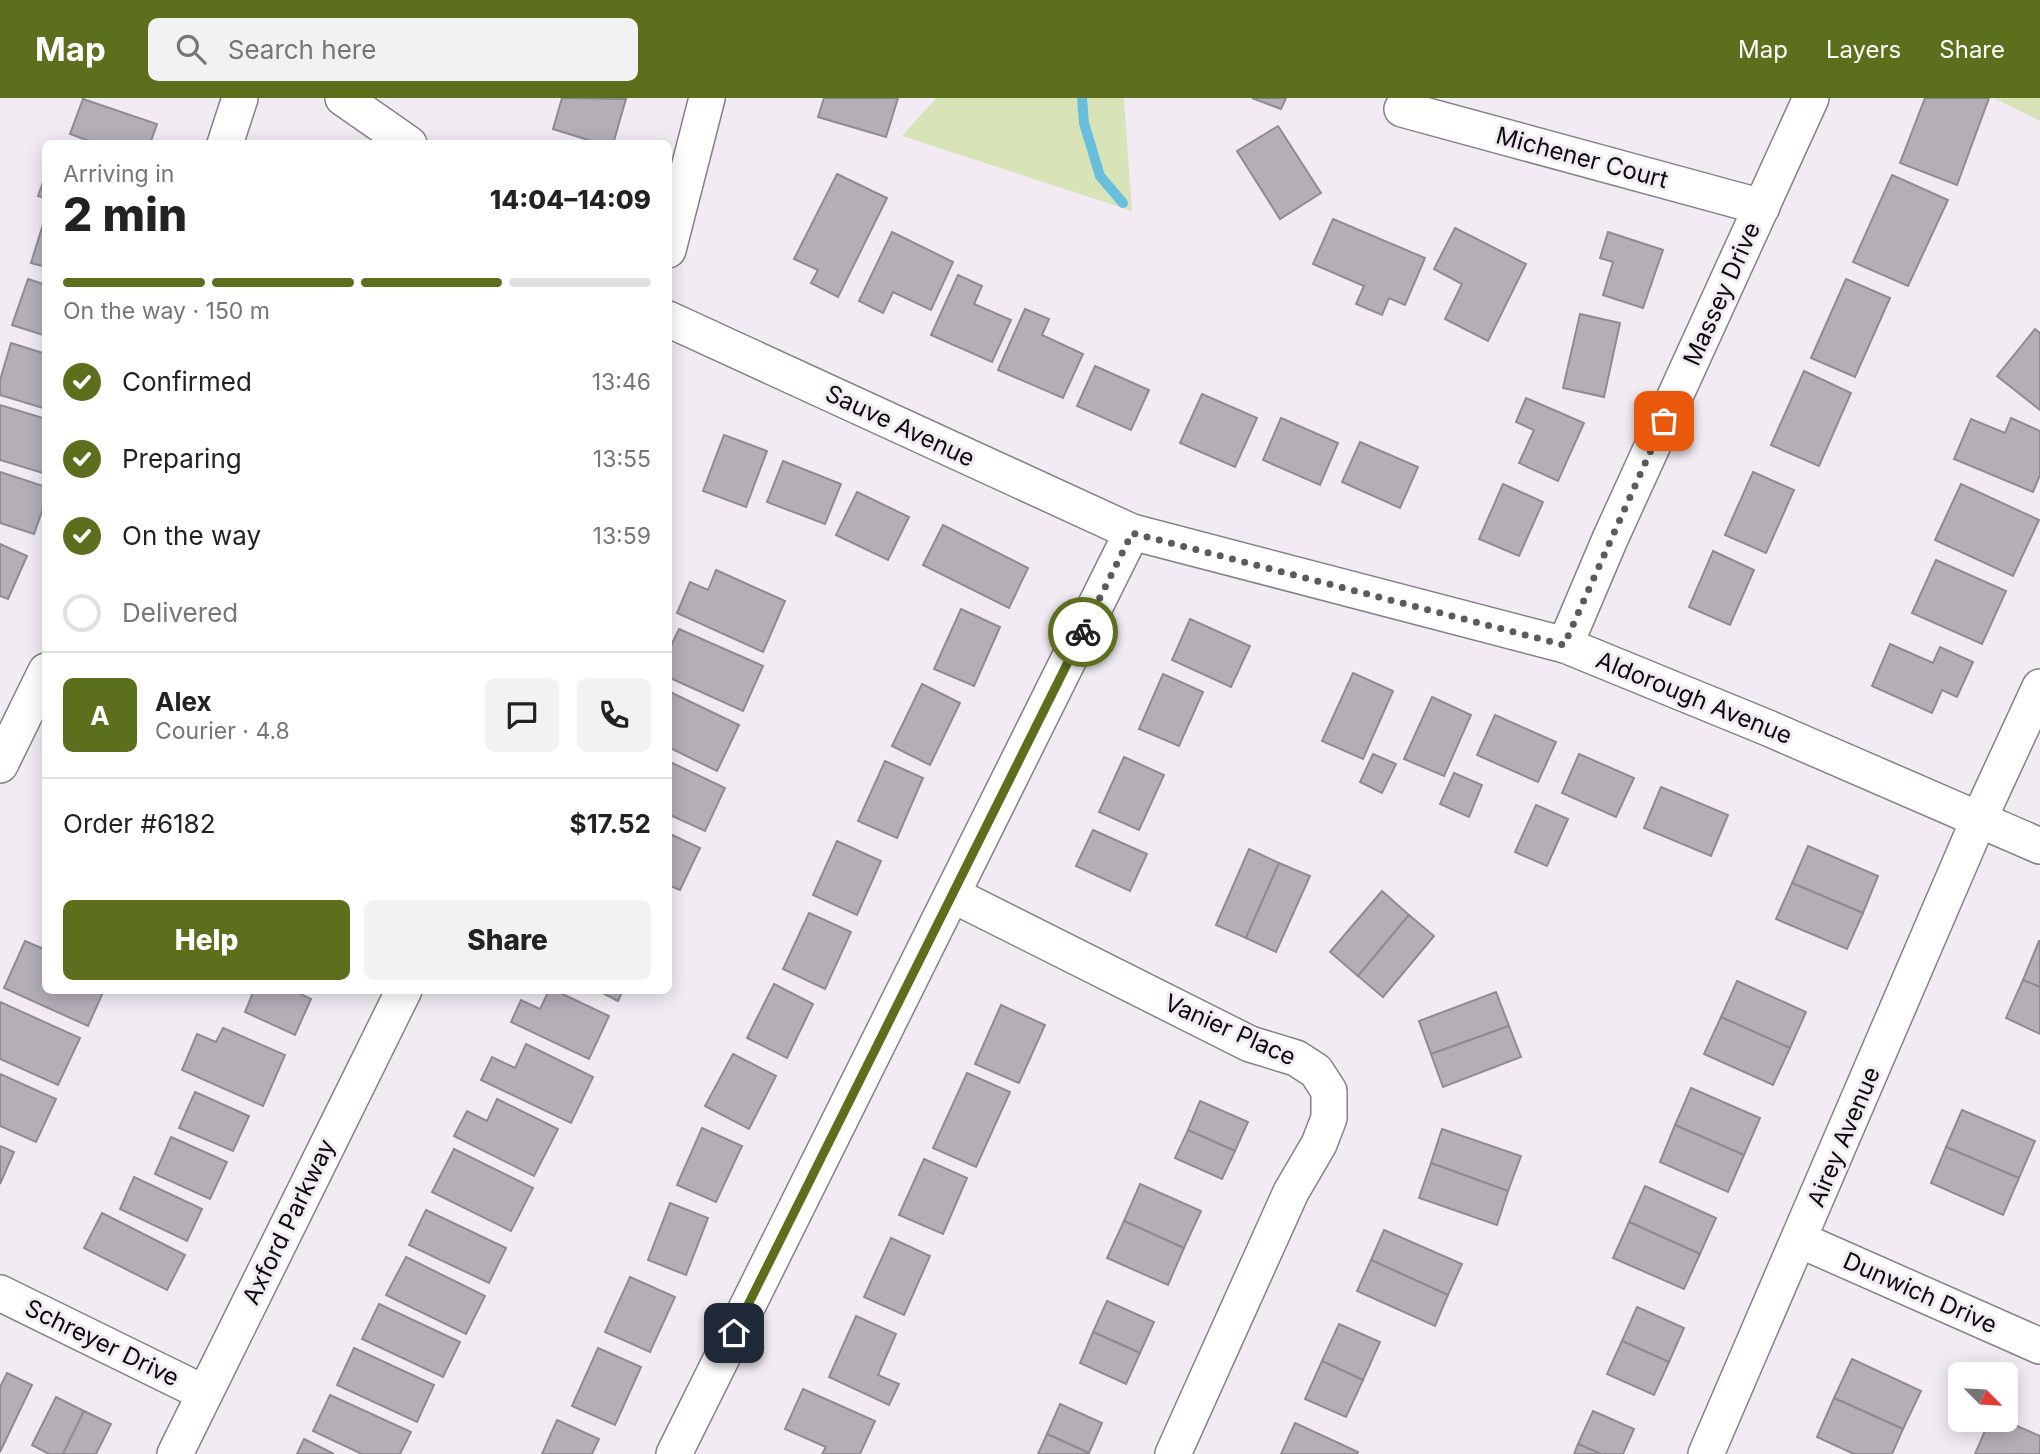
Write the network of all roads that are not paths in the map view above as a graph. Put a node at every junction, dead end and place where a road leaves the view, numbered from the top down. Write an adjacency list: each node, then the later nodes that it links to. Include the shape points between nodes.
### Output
1 (240, 98): 6 (street)
2 (343, 98): 7 (street)
3 (706, 98): 9 (street)
4 (1811, 98): 8 (street, Massey Drive)
5 (1402, 109): 8 (street, Michener Court)
6 (227, 140)
7 (403, 140)
8 (1762, 207): 12 (street, Massey Drive)
9 (672, 234)
10 (672, 321): 11 (street, Sauve Avenue)
11 (1132, 533): 12 (street, Aldorough Avenue); 18 (street)
12 (1564, 645): 16 (street, Aldorough Avenue)
13 (42, 679): 15 (street)
14 (2040, 687): 16 (street, Airey Avenue)
15 (0, 765)
16 (1979, 819): 17 (street, Aldorough Avenue); 20 (street, Airey Avenue)
17 (2040, 846)
18 (953, 895): 25 (street); 26 (street, Vanier Place, via 1250,1044 1296,1058 1317,1071 1329,1091 1329,1118 1319,1144 1291,1192)
19 (402, 994): 23 (street, Axford Parkway)
20 (1800, 1240): 22 (street, Dunwich Drive); 27 (street, Airey Avenue)
21 (0, 1293): 23 (street, Schreyer Drive)
22 (2040, 1346)
23 (204, 1393): 24 (street, Axford Parkway)
24 (175, 1454)
25 (674, 1454)
26 (1173, 1454)
27 (1706, 1454)

